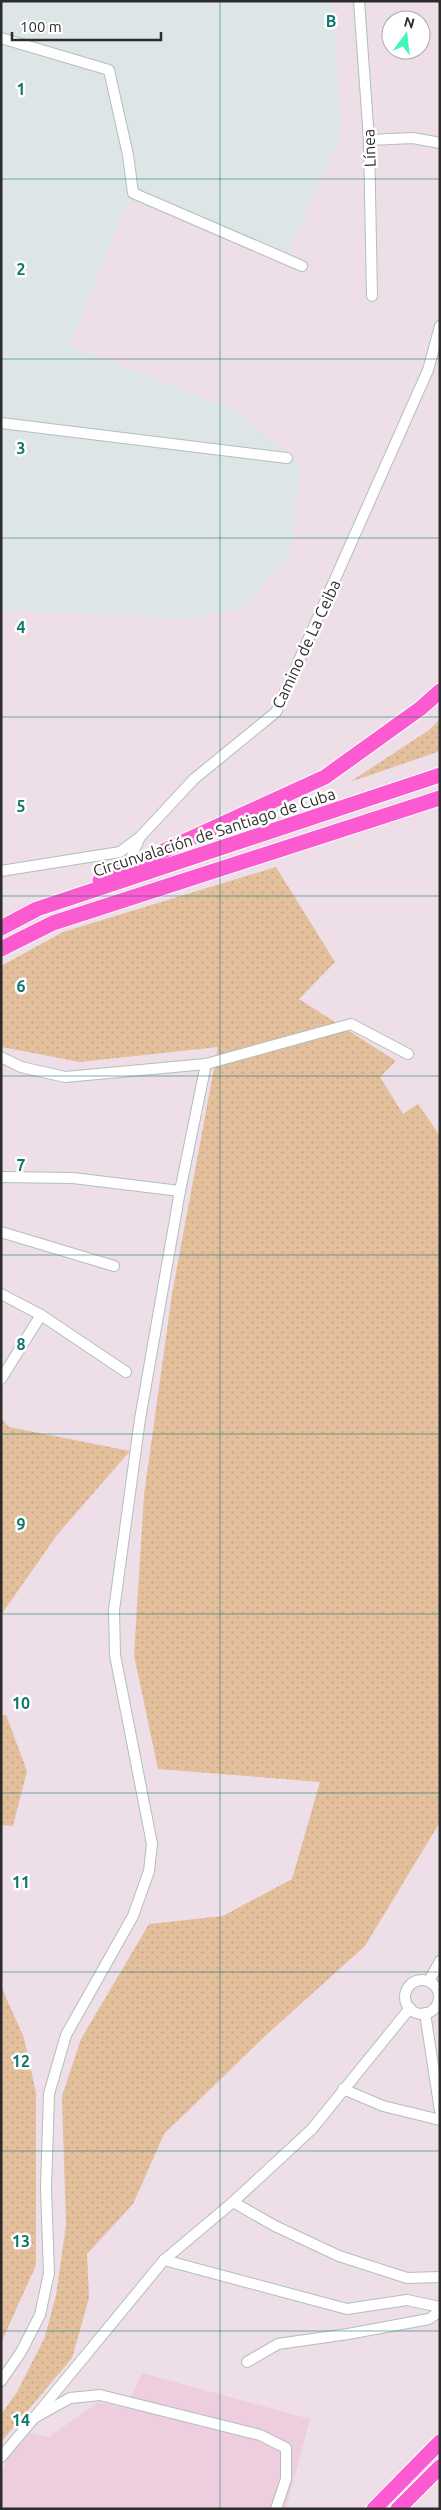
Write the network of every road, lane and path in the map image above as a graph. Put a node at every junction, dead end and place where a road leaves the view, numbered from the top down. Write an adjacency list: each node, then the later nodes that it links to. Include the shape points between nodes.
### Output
1 (359, 1): 3 (street, Línea)
2 (1, 38): 5 (street, via 109,70 133,193)
3 (369, 140): 4 (street, via 413,138); 6 (street, Línea)
4 (440, 142)
5 (302, 266)
6 (372, 296)
7 (440, 326): 15 (street, Camino de La Ceiba, via 428,370 276,712 194,780)
8 (1, 423): 9 (street)
9 (287, 458)
10 (440, 690): 16 (highway, via 421,708 325,777)
11 (440, 775): 18 (highway, Circunvalación de Santiago de Cuba)
12 (440, 798): 14 (highway)
13 (440, 805): 14 (highway)
14 (338, 830): 20 (highway, via 53,923)
15 (140, 837): 16 (street); 17 (street, Camino de La Ceiba, via 120,852)
16 (126, 868): 18 (highway)
17 (1, 870)
18 (36, 909): 19 (highway, Circunvalación de Santiago de Cuba)
19 (1, 928)
20 (1, 949)
21 (408, 1054): 23 (street, via 351,1024)
22 (1, 1057): 23 (street, via 21,1067 65,1077)
23 (206, 1064): 25 (street)
24 (1, 1177): 25 (street, via 74,1178)
25 (180, 1191): 46 (street, via 134,1455 114,1610 115,1655 152,1844 149,1871 133,1916 66,2035 49,2094 46,2188 49,2273 40,2315)
26 (1, 1232): 27 (street)
27 (114, 1266)
28 (1, 1294): 29 (street)
29 (41, 1314): 30 (street); 31 (street)
30 (126, 1372)
31 (1, 1378)
32 (440, 1961): 33 (street)
33 (429, 1981): 34 (street, via 437,1988); 35 (street, via 418,1980 408,1987 405,1998)
34 (439, 2004): 36 (street)
35 (410, 2008): 36 (street, via 414,2012); 37 (street)
36 (425, 2013): 38 (street)
37 (344, 2089): 39 (street, via 383,2106); 40 (street, via 312,2129)
38 (440, 2111)
39 (440, 2120)
40 (233, 2202): 41 (street); 42 (street, via 339,2256 407,2278)
41 (164, 2260): 43 (street, via 347,2309 407,2300); 47 (street)
42 (440, 2277)
43 (440, 2306)
44 (440, 2312): 45 (street, via 428,2319 278,2344)
45 (247, 2362)
46 (1, 2381)
47 (34, 2418): 49 (street); 51 (street, via 70,2398 100,2395 260,2435 286,2448 286,2479)
48 (440, 2442): 52 (highway)
49 (1, 2457)
50 (440, 2467): 53 (highway)
51 (276, 2509)
52 (374, 2509)
53 (398, 2509)

